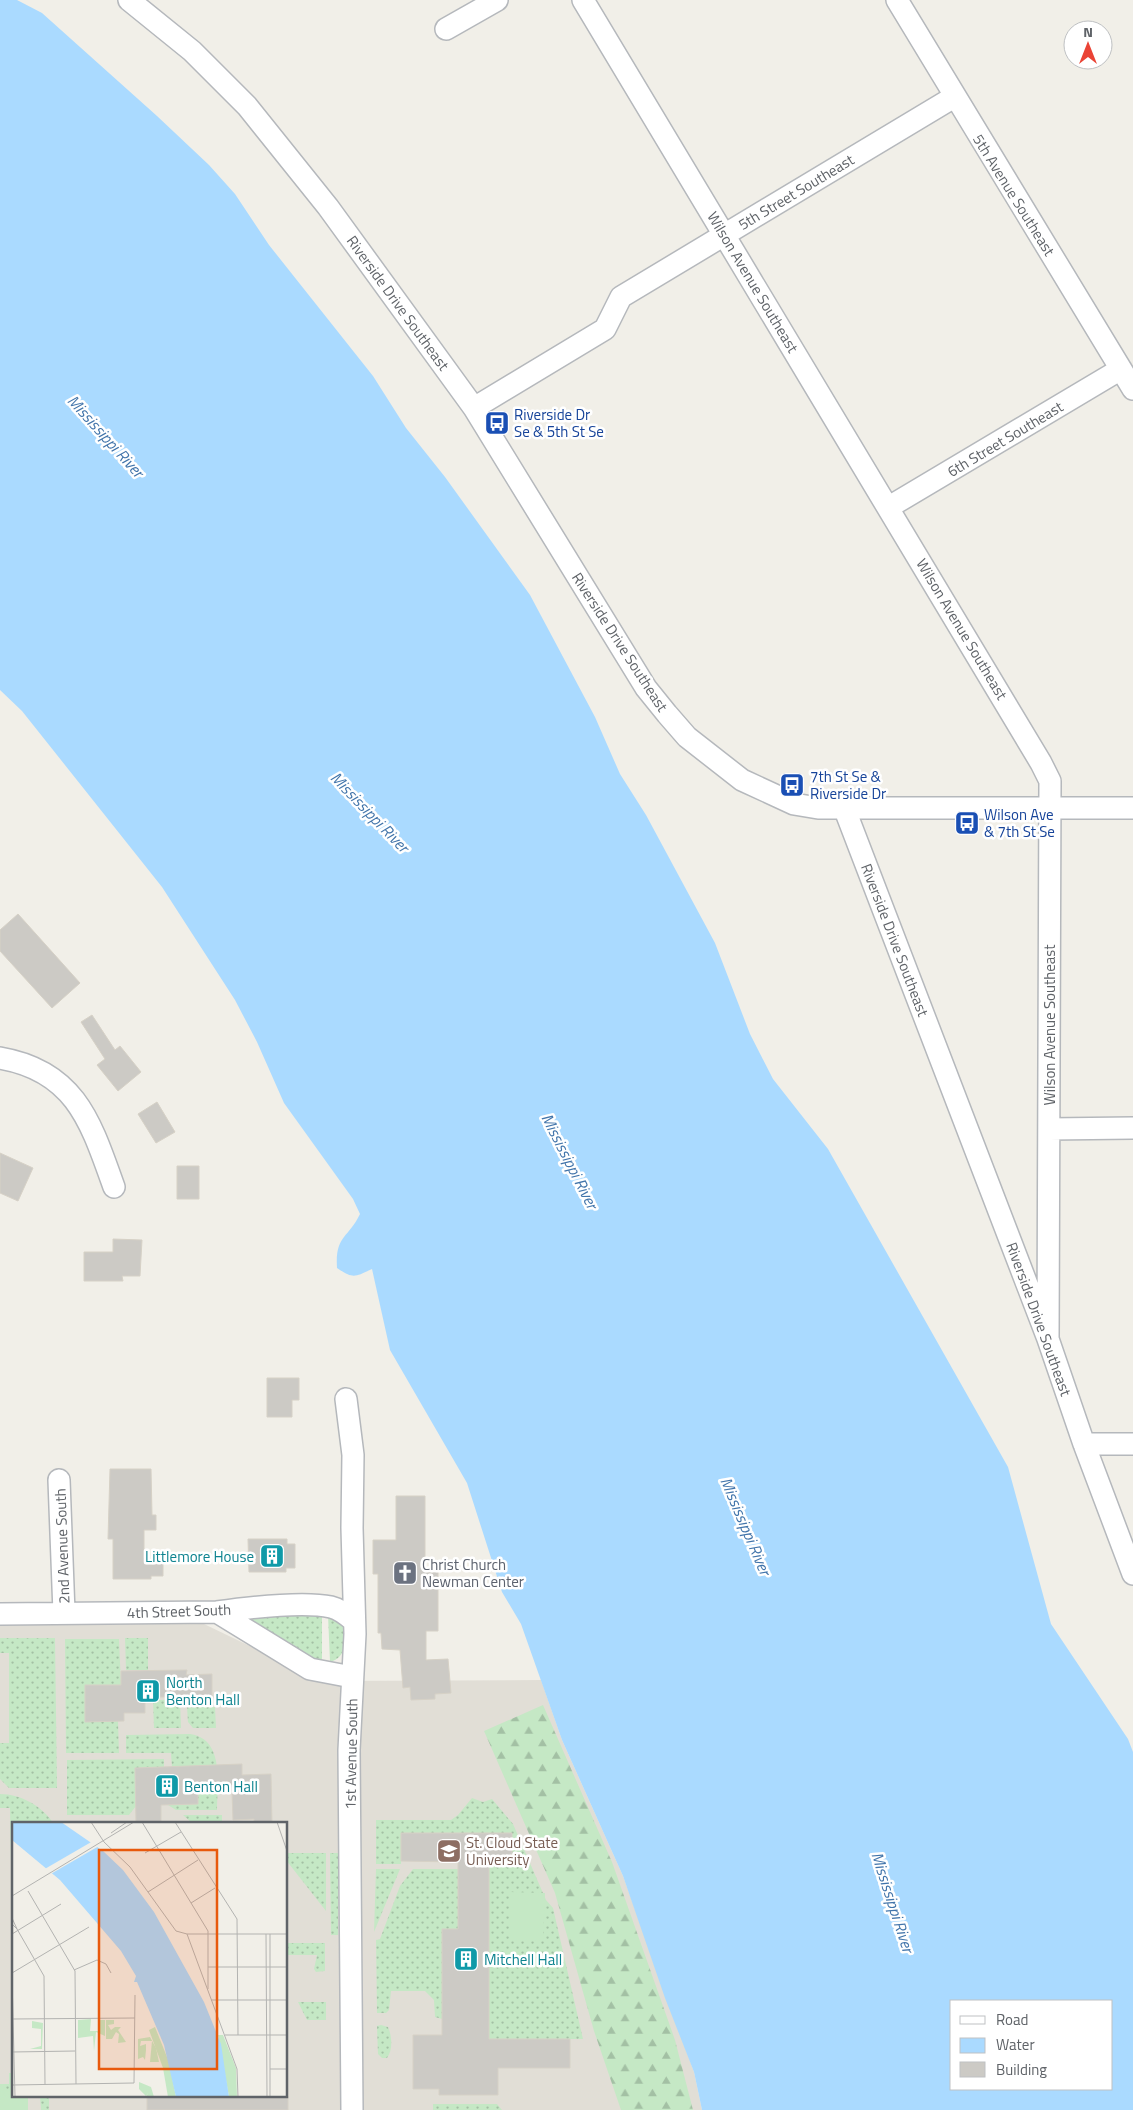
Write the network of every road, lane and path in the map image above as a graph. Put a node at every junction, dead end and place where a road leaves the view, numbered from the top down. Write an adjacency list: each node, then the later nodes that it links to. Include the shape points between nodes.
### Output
1 (129, 0): 10 (street, Riverside Drive Southeast, via 192,51 247,106 328,207)
2 (497, 0): 5 (street)
3 (583, 0): 7 (street, Wilson Avenue Southeast)
4 (897, 0): 6 (street, 5th Avenue Southeast)
5 (446, 29)
6 (954, 97): 7 (street, 5th Street Southeast); 8 (street, 5th Avenue Southeast)
7 (725, 236): 10 (street, 5th Street Southeast, via 621,297 605,329); 11 (street, Wilson Avenue Southeast)
8 (1121, 369): 9 (street, 5th Avenue Southeast); 11 (street, 6th Street Southeast)
9 (1133, 389)
10 (474, 408): 14 (street, Riverside Drive Southeast, via 646,688 687,738 742,780 771,794 794,804)
11 (889, 507): 12 (street, Wilson Avenue Southeast, via 1041,763 1050,781)
12 (1050, 808): 13 (street); 14 (street); 16 (street, Wilson Avenue Southeast)
13 (1133, 808)
14 (845, 810): 19 (street, Riverside Drive Southeast)
15 (0, 1058): 18 (street, via 43,1071 68,1093 86,1115)
16 (1049, 1128): 17 (street); 19 (street, Wilson Avenue Southeast)
17 (1133, 1128)
18 (114, 1187)
19 (1048, 1339): 21 (street, Riverside Drive Southeast)
20 (346, 1399): 28 (street, 1st Avenue South, via 353,1455)
21 (1084, 1444): 22 (street); 24 (street, Riverside Drive Southeast)
22 (1133, 1444)
23 (59, 1480): 26 (street, 2nd Avenue South)
24 (1133, 1574)
25 (217, 1612): 26 (street, 4th Street South); 28 (street, 4th Street South, via 321,1606 337,1609); 29 (street, via 310,1669)
26 (64, 1613): 27 (street, 4th Street South)
27 (0, 1614)
28 (354, 1621): 29 (street, 1st Avenue South)
29 (352, 1677): 30 (street, 1st Avenue South, via 349,1750)
30 (352, 2110)

